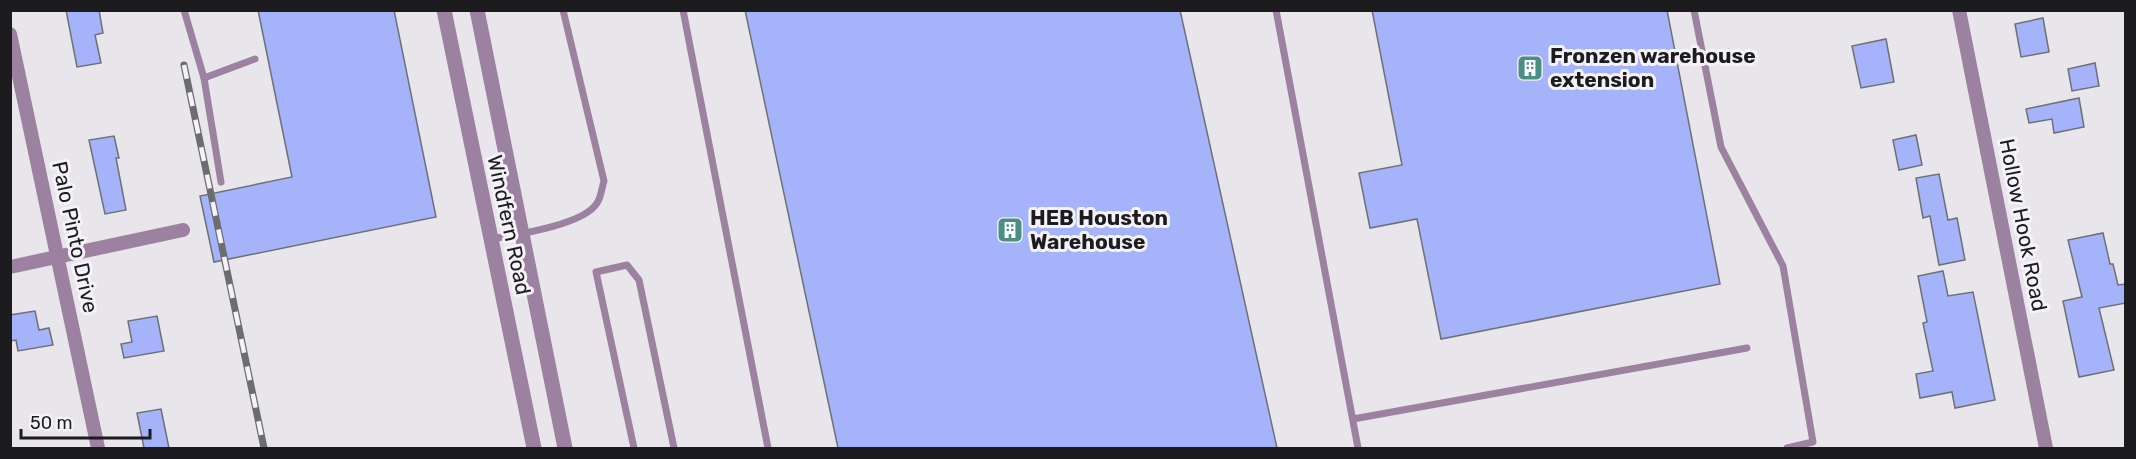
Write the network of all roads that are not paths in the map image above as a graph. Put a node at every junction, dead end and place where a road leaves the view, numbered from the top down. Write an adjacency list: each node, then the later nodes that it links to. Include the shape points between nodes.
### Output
1 (184, 10): 11 (lane)
2 (444, 10): 15 (street, Windfern Road)
3 (477, 10): 14 (street, Windfern Road)
4 (563, 10): 14 (lane, via 604,180 597,204 575,219)
5 (683, 10): 25 (lane)
6 (1276, 10): 19 (lane)
7 (1694, 10): 27 (lane, via 1721,147 1783,266 1813,442)
8 (1959, 10): 28 (street, Hollow Hook Road)
9 (10, 34): 16 (street, Palo Pinto Drive)
10 (255, 59): 11 (lane)
11 (204, 78): 12 (lane)
12 (221, 182)
13 (183, 230): 16 (street)
14 (522, 234): 15 (lane); 22 (street, Windfern Road)
15 (491, 239): 21 (street, Windfern Road)
16 (58, 258): 17 (street); 20 (street, Palo Pinto Drive)
17 (10, 267)
18 (1747, 348): 19 (lane)
19 (1353, 419): 26 (lane)
20 (98, 448)
21 (534, 448)
22 (565, 448)
23 (634, 448): 24 (lane, via 596,272 627,265 639,280)
24 (674, 448)
25 (768, 448)
26 (1358, 448)
27 (1787, 448)
28 (2046, 448)

